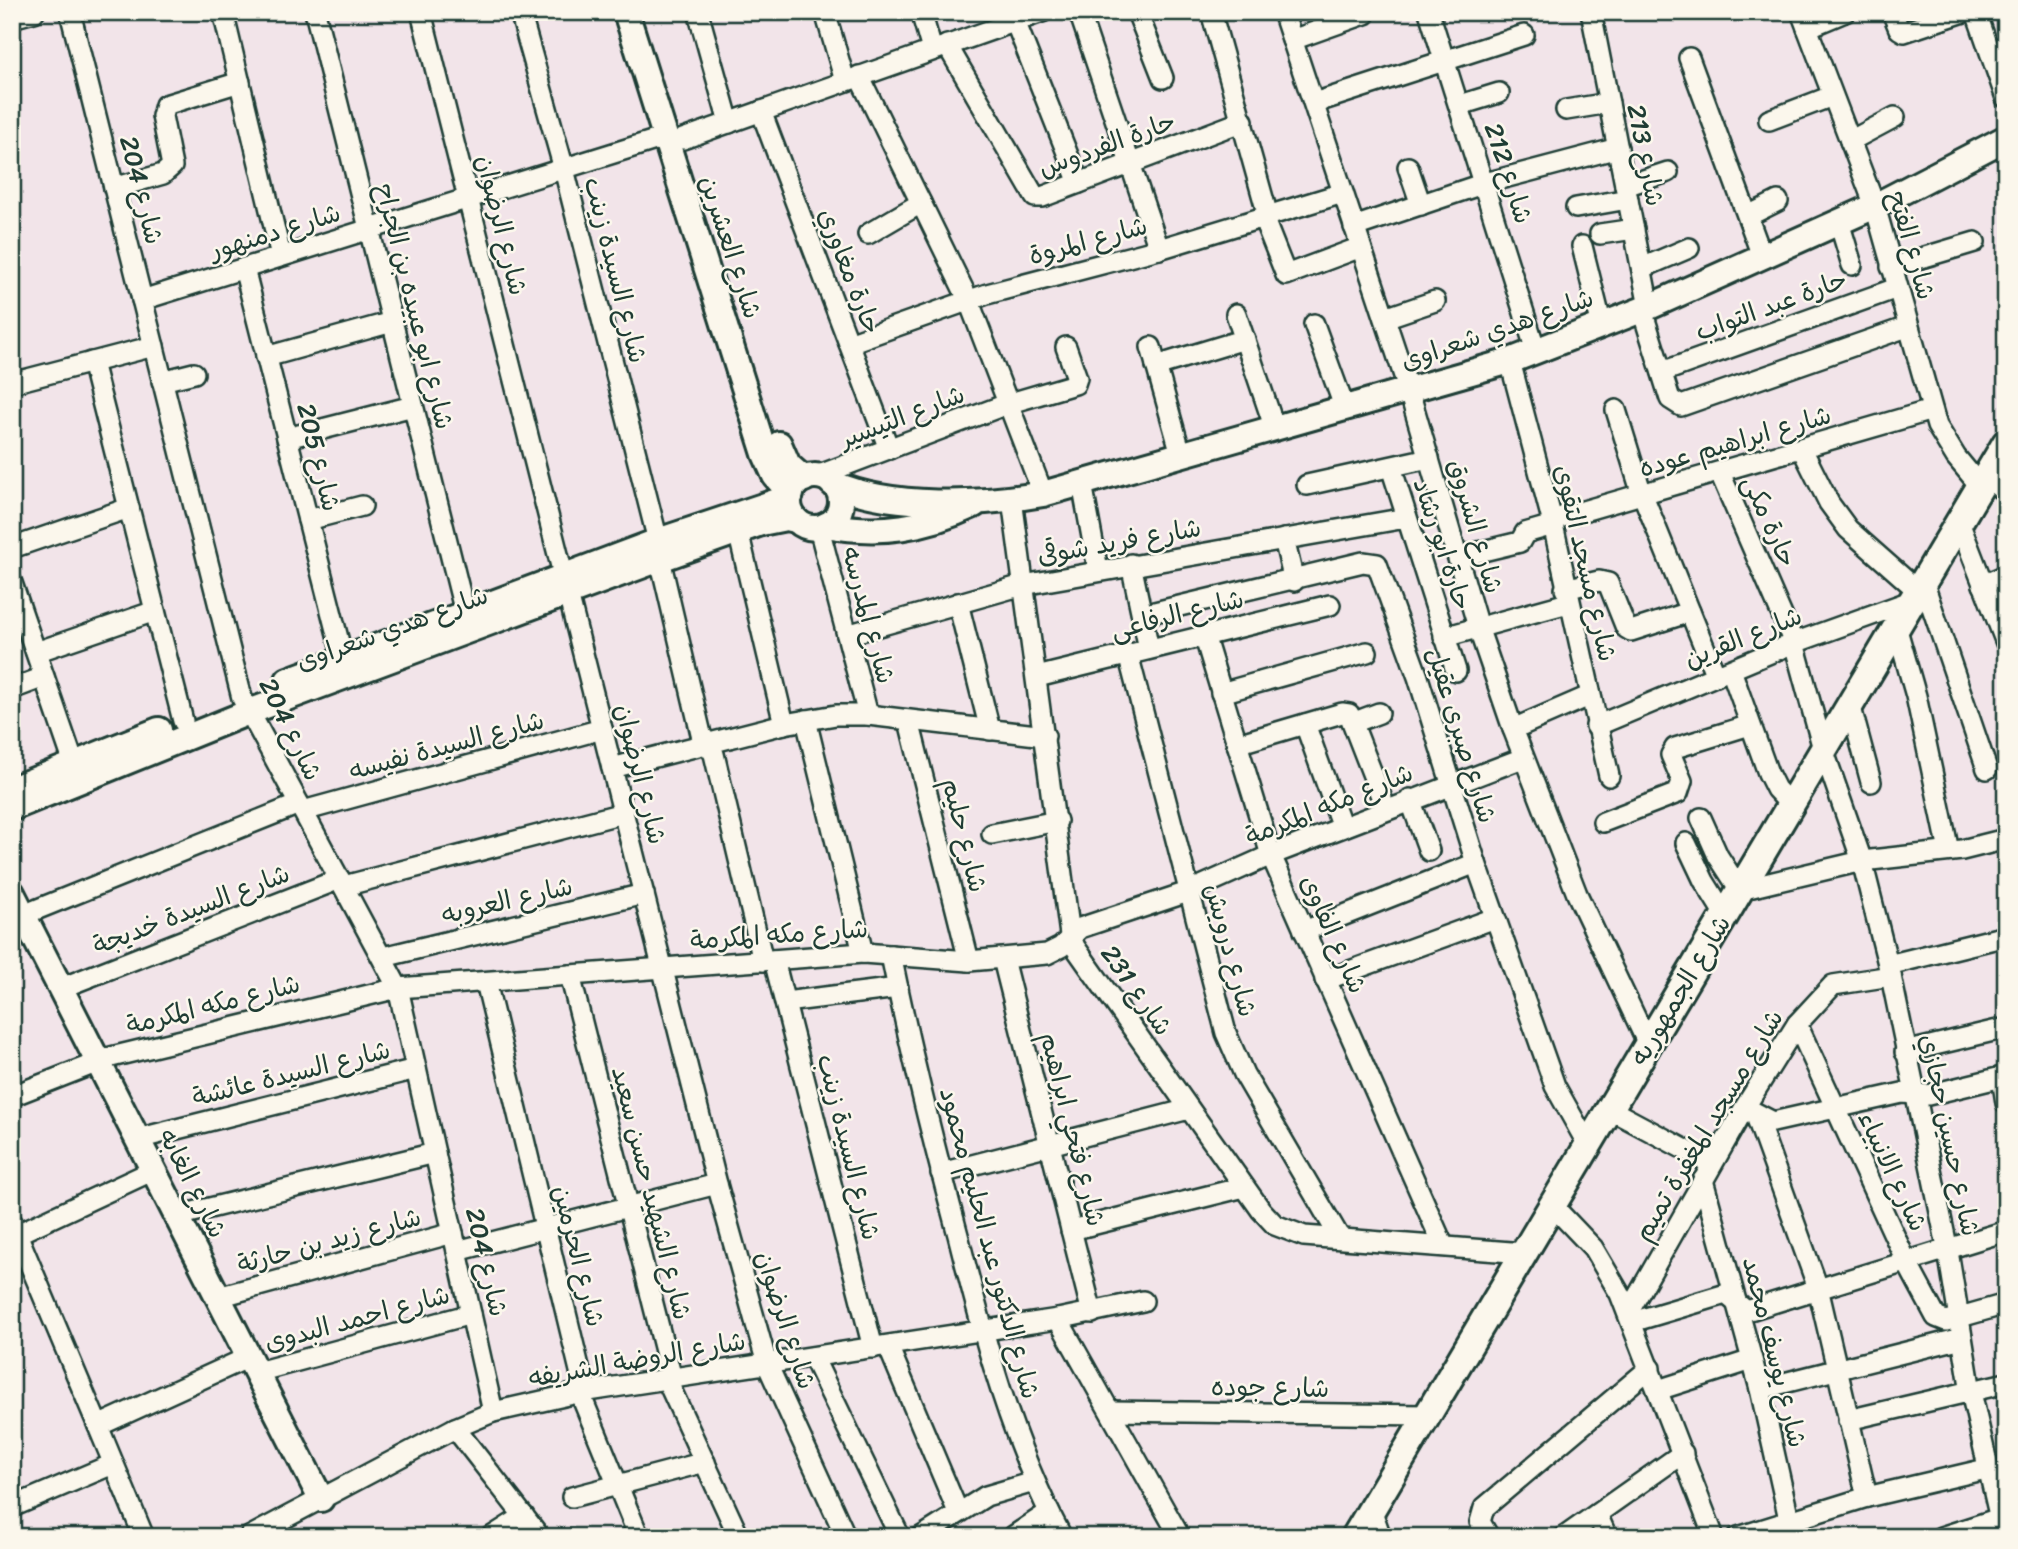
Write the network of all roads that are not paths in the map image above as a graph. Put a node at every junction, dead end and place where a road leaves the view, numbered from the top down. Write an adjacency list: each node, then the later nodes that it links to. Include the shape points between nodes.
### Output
1 (34, 12): 24 (street)
2 (70, 12): 57 (street, شارع 204)
3 (223, 12): 34 (street)
4 (315, 12): 70 (street, شارع ابو عبيده بن الجراح)
5 (421, 12): 60 (street, شارع الرضوان)
6 (520, 12): 53 (street, شارع السيدة زينب)
7 (626, 12): 47 (street, شارع العشرين)
8 (643, 12): 47 (street, شارع العشرين)
9 (698, 12): 46 (street)
10 (825, 12): 33 (street)
11 (921, 12): 29 (street)
12 (1042, 12): 25 (street, شارع دمنهور)
13 (1079, 12): 51 (street)
14 (1138, 12): 32 (street)
15 (1211, 12): 45 (street)
16 (1283, 12): 28 (street, شارع الشروق)
17 (1429, 12): 31 (street, شارع 212)
18 (1591, 12): 39 (street, شارع 213)
19 (1845, 12): 26 (street)
20 (1892, 12): 21 (street, via 1904,32)
21 (1964, 12)
22 (1976, 12): 37 (street)
23 (1365, 14): 28 (street)
24 (12, 18)
25 (1006, 20): 29 (street, شارع دمنهور); 55 (street)
26 (1804, 20): 36 (street, شارع الفتح)
27 (1524, 35): 31 (street)
28 (1292, 40): 38 (street, شارع الشروق)
29 (939, 48): 33 (street, شارع دمنهور); 55 (street, حارة الفردوس, via 1032,195 1042,197)
30 (1689, 58): 66 (street)
31 (1444, 60): 38 (street); 40 (street, شارع 212)
32 (1163, 78)
33 (852, 79): 42 (street, شارع دمنهور); 62 (street)
34 (240, 82): 57 (street, via 165,105 162,116 172,166 163,174); 79 (street)
35 (1499, 93): 40 (street)
36 (1832, 96): 44 (street); 49 (street, شارع الفتح)
37 (2006, 98)
38 (1314, 103): 59 (street, شارع الشروق)
39 (1609, 103): 41 (street); 50 (street, شارع 213)
40 (1460, 105): 56 (street, شارع 212)
41 (1566, 110)
42 (761, 111): 46 (street, شارع دمنهور); 97 (street, حارة مغاوري)
43 (1895, 117): 49 (street)
44 (1769, 120)
45 (1243, 121): 51 (street, حارة الفردوس); 67 (street)
46 (729, 123): 47 (street, شارع دمنهور)
47 (674, 138): 53 (street, شارع دمنهور); 129 (street, شارع العشرين, via 782,456)
48 (2006, 138): 64 (street, شارع هدي شعراوى)
49 (1850, 141): 64 (street, شارع الفتح)
50 (1618, 148): 56 (street); 58 (street, شارع 213)
51 (1132, 163): 55 (street, حارة الفردوس); 78 (street)
52 (1408, 167): 63 (street)
53 (564, 169): 60 (street, شارع دمنهور); 140 (street, شارع السيدة زينب)
54 (1668, 172): 58 (street)
55 (1079, 183)
56 (1485, 183): 63 (street); 100 (street, شارع 212)
57 (114, 188): 87 (street, شارع 204)
58 (1627, 192): 65 (street); 71 (street, شارع 213)
59 (1343, 193): 67 (street, شارع المروة); 69 (street, شارع الشروق)
60 (468, 198): 70 (street, شارع دمنهور); 147 (street, شارع الرضوان)
61 (1778, 201): 66 (street)
62 (921, 203): 72 (street); 86 (street)
63 (1421, 205): 69 (street)
64 (1875, 206): 68 (street, شارع هدي شعراوى); 82 (street, شارع الفتح)
65 (1576, 208)
66 (1748, 216): 80 (street)
67 (1266, 217): 76 (street, via 1286,275); 78 (street, شارع المروة)
68 (1839, 222): 80 (street, شارع هدي شعراوى); 81 (street)
69 (1354, 227): 76 (street, شارع الشروق)
70 (369, 229): 79 (street, شارع دمنهور); 92 (street, شارع ابو عبيده بن الجراح)
71 (1633, 229): 73 (street); 84 (street, شارع 213)
72 (868, 234)
73 (1600, 234)
74 (1975, 242): 82 (street)
75 (1582, 246): 94 (street)
76 (1361, 247): 91 (street, شارع الشروق)
77 (1689, 248): 84 (street)
78 (1158, 249): 86 (street, شارع المروة)
79 (281, 256): 83 (street, شارع دمنهور)
80 (1762, 256): 89 (street, شارع هدي شعراوى)
81 (1852, 265)
82 (1891, 267): 85 (street, شارع الفتح)
83 (244, 268): 87 (street, شارع دمنهور); 101 (street, شارع 205)
84 (1642, 268): 89 (street, شارع 213)
85 (1897, 288): 95 (street, شارع الفتح); 104 (street, حارة عبد التواب)
86 (968, 299): 97 (street, شارع المروة); 109 (street)
87 (142, 300): 98 (street, شارع 204)
88 (1436, 301): 91 (street)
89 (1646, 308): 94 (street, شارع هدي شعراوى); 104 (street, شارع 213)
90 (1236, 314): 96 (street)
91 (1385, 318): 108 (street, شارع الشروق)
92 (392, 322): 101 (street); 110 (street, شارع ابو عبيده بن الجراح)
93 (1314, 324): 111 (street)
94 (1602, 326): 100 (street, شارع هدي شعراوى)
95 (1908, 327): 104 (street, شارع 213, via 1685,406 1673,402); 113 (street, شارع الفتح)
96 (1245, 339): 114 (street); 119 (street, via 1154,356)
97 (849, 343): 117 (street, حارة مغاوري)
98 (154, 346): 103 (street); 106 (street, شارع 204)
99 (1066, 346): 109 (street, شارع التيسير, via 1076,383)
100 (1536, 351): 102 (street, شارع هدي شعراوى)
101 (267, 357): 115 (street, شارع 205)
102 (1510, 361): 108 (street, شارع هدي شعراوى); 136 (street, شارع مسجد التقوى)
103 (92, 362): 107 (street); 132 (street)
104 (1662, 372)
105 (194, 373): 106 (street)
106 (162, 381): 178 (street, شارع 204)
107 (12, 383)
108 (1409, 391): 111 (street, شارع هدي شعراوى); 120 (street, شارع الشروق)
109 (1007, 404): 117 (street, شارع التيسير); 126 (street)
110 (413, 406): 115 (street); 156 (street, شارع ابو عبيده بن الجراح)
111 (1345, 408): 114 (street, شارع هدي شعراوى)
112 (1616, 410): 127 (street)
113 (1932, 410): 118 (street, شارع ابراهيم عوده); 125 (street, شارع الفتح, via 1945,442)
114 (1275, 429): 119 (street, شارع هدي شعراوى)
115 (287, 438): 134 (street, شارع 205)
116 (2006, 443): 125 (main road, شارع الجمهوريه)
117 (889, 449): 129 (street, شارع التيسير)
118 (1802, 449): 122 (street, شارع ابراهيم عوده); 150 (street, via 1829,503 1848,529)
119 (1181, 454): 123 (street, شارع هدي شعراوى)
120 (1429, 458): 121 (street); 141 (street, شارع الشروق)
121 (1391, 467): 124 (street); 133 (street, حارة ابو رشاد)
122 (1720, 473): 127 (street, شارع ابراهيم عوده); 163 (street, حارة مكى)
123 (1082, 483): 126 (street, شارع هدي شعراوى); 143 (street)
124 (1307, 485)
125 (1991, 485): 135 (main road, شارع الجمهوريه)
126 (1043, 494): 128 (street, شارع هدي شعراوى)
127 (1643, 495): 136 (street, شارع ابراهيم عوده); 155 (street)
128 (1012, 499): 130 (street, شارع هدي شعراوى); 148 (street, شارع 231)
129 (809, 500): 130 (street, شارع هدي شعراوى, via 877,497); 130 (street, شارع هدي شعراوى, via 886,531 920,525); 137 (street, شارع هدي شعراوى, via 773,520); 140 (street, شارع هدي شعراوى); 160 (street, شارع المدرسه)
130 (981, 502)
131 (362, 506): 134 (street)
132 (129, 508): 139 (street); 154 (street)
133 (1406, 518): 138 (street, شارع فريد شوقى); 162 (street, حارة ابو رشاد)
134 (308, 520): 169 (street, شارع 205)
135 (1959, 522): 149 (street); 150 (main road, شارع الجمهوريه)
136 (1552, 523): 141 (street, شارع ابراهيم عوده, via 1525,533 1520,542); 151 (street, شارع مسجد التقوى)
137 (738, 531): 140 (street, شارع هدي شعراوى); 185 (street)
138 (1284, 539): 142 (street, شارع فريد شوقى); 145 (street)
139 (12, 548)
140 (659, 550): 147 (street, شارع هدي شعراوى); 193 (street, شارع السيدة زينب, via 700,730)
141 (1458, 557): 159 (street, شارع الشروق)
142 (1130, 564): 143 (street, شارع فريد شوقى); 157 (street)
143 (1098, 570): 148 (street, شارع فريد شوقى)
144 (2006, 575): 149 (street)
145 (1294, 580): 157 (street, شارع صبرى عقيل); 202 (street, شارع صبرى عقيل, via 1363,562 1377,564 1418,677)
146 (12, 583): 166 (street)
147 (566, 585): 156 (street, شارع هدي شعراوى); 178 (street, شارع هدي شعراوى); 189 (street, شارع الرضوان)
148 (1023, 585): 152 (street, شارع فريد شوقى); 173 (street, شارع 231)
149 (1983, 585): 164 (street)
150 (1917, 591): 158 (main road, شارع الجمهوريه); 163 (street, شارع القرين); 199 (street)
151 (1566, 596): 155 (street, حارة ابو رشاد, via 1599,581 1608,583 1631,631); 159 (street, حارة ابو رشاد); 176 (street, شارع مسجد التقوى)
152 (958, 603): 160 (street, شارع فريد شوقى); 191 (street)
153 (1331, 605): 161 (street, شارع الرفاعى)
154 (155, 611): 166 (street); 182 (street)
155 (1690, 612): 171 (street)
156 (465, 613): 169 (street, شارع هدي شعراوى)
157 (1142, 615): 165 (street)
158 (1896, 626): 177 (main road, شارع الجمهوريه); 218 (street)
159 (1478, 627): 162 (street, حارة ابو رشاد); 190 (street, شارع الشروق)
160 (847, 635): 180 (street, شارع المدرسه)
161 (1204, 635): 165 (street, شارع الرفاعى); 175 (street, شارع الفاوى)
162 (1444, 636): 170 (street, حارة ابو رشاد)
163 (1794, 643): 171 (street, شارع القرين); 195 (street, حارة مكى)
164 (2006, 643)
165 (1149, 649): 168 (street, شارع الرفاعى)
166 (36, 652): 172 (street)
167 (1367, 652): 175 (street)
168 (1128, 654): 173 (street, شارع الرفاعى); 224 (street, شارع درويش)
169 (343, 659): 178 (street, شارع هدي شعراوى)
170 (1456, 671)
171 (1723, 673): 187 (street); 188 (street, شارع القرين)
172 (44, 677): 174 (street); 197 (street)
173 (1037, 677): 192 (street, شارع 231)
174 (12, 689)
175 (1221, 693): 194 (street, شارع الفاوى)
176 (1589, 696): 188 (street, شارع مسجد التقوى); 190 (street)
177 (1850, 704): 195 (main road, شارع الجمهوريه); 201 (street)
178 (245, 705): 182 (street, شارع هدي شعراوى); 206 (street, شارع هدي شعراوى); 207 (street, شارع 204)
179 (1378, 713): 184 (street)
180 (868, 715): 181 (street); 183 (street)
181 (806, 720): 185 (street); 232 (street)
182 (183, 721): 197 (street, شارع هدي شعراوى)
183 (909, 721): 191 (street); 237 (street, شارع حليم)
184 (1354, 722): 186 (street, via 1342,713); 208 (street)
185 (784, 724): 193 (street)
186 (1306, 724): 194 (street); 213 (street)
187 (1750, 724): 205 (street, via 1776,789); 212 (street, via 1675,748 1671,755 1682,781 1678,793)
188 (1596, 726): 200 (street, شارع مسجد التقوى)
189 (602, 729): 198 (street, شارع الرضوان); 207 (street, شارع السيدة نفيسه)
190 (1513, 729): 196 (street, شارع الشروق)
191 (990, 730): 192 (street)
192 (1045, 736): 211 (street, شارع 231)
193 (708, 743): 198 (street); 236 (street, شارع السيدة زينب)
194 (1237, 744): 219 (street, شارع الفاوى)
195 (1823, 749): 205 (main road, شارع الجمهوريه); 220 (street, شارع حسين حجازي)
196 (1523, 758): 202 (street, شارع مكه المكرمة); 249 (street, شارع الشروق, via 1577,894)
197 (74, 764): 203 (street, شارع هدي شعراوى)
198 (612, 768): 209 (street, شارع الرضوان)
199 (1987, 769)
200 (1609, 776)
201 (1871, 782)
202 (1449, 784): 204 (street, شارع مكه المكرمة); 221 (street, شارع صبرى عقيل)
203 (12, 789)
204 (1410, 799): 208 (street, شارع مكه المكرمة); 217 (street)
205 (1790, 804): 223 (main road, شارع الجمهوريه)
206 (12, 808)
207 (301, 808): 222 (street, شارع 204); 226 (street, شارع السيدة نفيسه)
208 (1387, 809): 213 (street, شارع مكه المكرمة)
209 (623, 813): 222 (street, شارع السيدة خديجة); 225 (street, شارع الرضوان)
210 (1701, 818): 223 (street)
211 (1057, 821): 214 (street); 230 (street, شارع 231)
212 (1602, 822)
213 (1342, 827): 219 (street, شارع مكه المكرمة)
214 (992, 834)
215 (2006, 839): 218 (street)
216 (1686, 843): 227 (street)
217 (1429, 850)
218 (1950, 851): 220 (street)
219 (1271, 855): 224 (street, شارع مكه المكرمة); 229 (street, شارع الفاوى)
220 (1863, 861): 223 (street); 239 (street, شارع حسين حجازي)
221 (1476, 863): 228 (street, شارع صبرى عقيل); 229 (street)
222 (342, 883): 234 (street, شارع 204); 243 (street, شارع السيدة خديجة)
223 (1740, 890): 227 (main road, شارع الجمهوريه)
224 (1188, 892): 230 (street, شارع مكه المكرمة); 277 (street, شارع درويش, via 1234,1054)
225 (644, 894): 234 (street, شارع العروبه); 238 (street, شارع الرضوان)
226 (18, 904): 243 (street, شارع الغابه)
227 (1724, 915): 249 (main road, شارع الجمهوريه)
228 (1495, 918): 241 (street); 263 (street, شارع صبرى عقيل, via 1555,1086)
229 (1304, 931): 241 (street, شارع الفاوى)
230 (1070, 935): 235 (street, شارع مكه المكرمة, via 1061,947 1047,954); 258 (street, شارع 231)
231 (2006, 936): 239 (street, شارع مسجد المغفرة تميم)
232 (863, 953): 233 (street, شارع مكه المكرمة); 236 (street, شارع مكه المكرمة)
233 (891, 955): 237 (street, شارع مكه المكرمة); 245 (street, شارع الدكتور عبد الحليم محمود)
234 (383, 957): 244 (street, شارع 204)
235 (1003, 959): 237 (street, شارع مكه المكرمة); 262 (street, شارع فتحي ابراهيم)
236 (769, 960): 238 (street, شارع مكه المكرمة); 246 (street, شارع السيدة زينب)
237 (969, 961)
238 (662, 968): 240 (street, شارع مكه المكرمة); 268 (street, شارع الرضوان)
239 (1890, 971): 247 (street, شارع مسجد المغفرة تميم, via 1833,985); 250 (street, شارع حسين حجازي)
240 (570, 975): 242 (street, شارع مكه المكرمة); 271 (street, شارع الشهيد حسن سعيد)
241 (1325, 980): 279 (street, شارع الفاوى)
242 (486, 982): 244 (street, شارع مكه المكرمة); 274 (street, شارع الحرمين)
243 (61, 988): 251 (street, شارع الغابه)
244 (398, 988): 251 (street, شارع مكه المكرمة); 252 (street, شارع 204)
245 (898, 988): 246 (street); 267 (street, شارع الدكتور عبد الحليم محمود)
246 (785, 1002): 295 (street, شارع السيدة زينب)
247 (1797, 1024): 257 (street, شارع الانبياء); 260 (street, شارع مسجد المغفرة تميم)
248 (2006, 1028): 250 (street)
249 (1648, 1044): 259 (main road, شارع الجمهوريه)
250 (1905, 1052): 254 (street, شارع حسين حجازي)
251 (98, 1061): 255 (street, شارع مكه المكرمة); 261 (street, شارع الغابه)
252 (416, 1069): 261 (street, شارع السيدة عائشة); 264 (street, شارع 204)
253 (2004, 1077): 254 (street); 256 (street)
254 (1915, 1094): 257 (street); 280 (street, شارع حسين حجازي)
255 (12, 1096)
256 (2006, 1103)
257 (1835, 1108): 260 (street, via 1773,1122); 282 (street, شارع الانبياء)
258 (1189, 1109): 262 (street); 269 (street, شارع 231)
259 (1609, 1109): 263 (main road, شارع الجمهوريه); 266 (street)
260 (1750, 1110): 266 (street, شارع مسجد المغفرة تميم); 283 (street)
261 (137, 1139): 265 (street, شارع الغابه)
262 (1050, 1145): 267 (street); 275 (street, شارع فتحي ابراهيم)
263 (1588, 1145): 270 (main road, شارع الجمهوريه)
264 (435, 1153): 272 (street); 278 (street, شارع 204)
265 (154, 1170): 272 (street, شارع الغابه); 273 (street)
266 (1708, 1172): 286 (street, شارع يوسف محمد); 290 (street, شارع مسجد المغفرة تميم)
267 (942, 1173): 293 (street, شارع الدكتور عبد الحليم محمود)
268 (717, 1184): 271 (street, شارع زيد بن حارثة); 298 (street, شارع الرضوان)
269 (1244, 1187): 275 (street); 277 (street, شارع 231, via 1267,1218 1284,1230)
270 (1552, 1205): 281 (main road, شارع الجمهوريه); 290 (street, via 1593,1248)
271 (629, 1207): 274 (street, شارع زيد بن حارثة); 302 (street, شارع الشهيد حسن سعيد)
272 (177, 1216): 284 (street, شارع الغابه)
273 (15, 1228): 312 (street)
274 (545, 1228): 278 (street, شارع زيد بن حارثة); 306 (street, شارع الحرمين)
275 (1071, 1230): 288 (street, شارع فتحي ابراهيم)
276 (2006, 1231): 280 (street)
277 (1340, 1238): 279 (street, شارع 231)
278 (455, 1242): 284 (street, شارع زيد بن حارثة); 289 (street, شارع 204)
279 (1443, 1245): 281 (street, شارع 231)
280 (1948, 1251): 282 (street); 291 (street, شارع حسين حجازي)
281 (1524, 1253): 310 (main road, شارع الجمهوريه)
282 (1907, 1263): 283 (street); 291 (street, شارع الانبياء, via 1936,1317 1946,1321)
283 (1818, 1288): 286 (street, via 1750,1310); 301 (street)
284 (218, 1297): 299 (street, شارع الغابه)
285 (1143, 1301): 288 (street, شارع الروضة الشريفه)
286 (1736, 1301): 290 (street, via 1727,1294); 297 (street, شارع يوسف محمد)
287 (2006, 1304): 291 (street)
288 (1092, 1313): 292 (street, شارع الروضة الشريفه)
289 (471, 1314): 299 (street, شارع احمد البدوى); 309 (street, شارع 204)
290 (1630, 1317): 300 (street)
291 (1959, 1318): 294 (street, شارع حسين حجازي)
292 (1058, 1319): 293 (street, شارع الروضة الشريفه); 308 (street)
293 (982, 1331): 295 (street, شارع الروضة الشريفه); 318 (street, شارع الدكتور عبد الحليم محمود)
294 (1962, 1338): 301 (street); 307 (street, شارع حسين حجازي)
295 (880, 1347): 296 (street, شارع الروضة الشريفه); 325 (street, شارع السيدة زينب)
296 (813, 1357): 298 (street, شارع الروضة الشريفه); 338 (street)
297 (1752, 1360): 304 (street, شارع يوسف محمد); 305 (street)
298 (767, 1364): 302 (street, شارع الروضة الشريفه); 337 (street, شارع الرضوان)
299 (253, 1365): 312 (street, شارع احمد البدوى); 322 (street, شارع الغابه)
300 (1650, 1368): 305 (street); 345 (street, via 1484,1508 1480,1522)
301 (1837, 1369): 304 (street); 311 (street)
302 (669, 1379): 306 (street, شارع الروضة الشريفه); 315 (street, شارع الشهيد حسن سعيد)
303 (2006, 1383): 307 (street)
304 (1760, 1389): 330 (street, شارع يوسف محمد)
305 (1658, 1390): 314 (street)
306 (582, 1392): 309 (street, شارع الروضة الشريفه); 319 (street, شارع الحرمين)
307 (1971, 1392): 311 (street); 317 (street, شارع حسين حجازي)
308 (1111, 1411): 310 (street, شارع جوده); 342 (street)
309 (494, 1412): 313 (street, شارع الروضة الشريفه)
310 (1427, 1415): 324 (main road, شارع الجمهوريه)
311 (1849, 1420): 321 (street)
312 (97, 1426): 316 (street)
313 (455, 1428): 322 (street, شارع الروضة الشريفه); 328 (street)
314 (1683, 1452): 327 (street); 348 (street)
315 (705, 1462): 319 (street); 336 (street, شارع الشهيد حسن سعيد)
316 (113, 1464): 323 (street); 331 (street)
317 (1986, 1469): 321 (street); 329 (street, شارع حسين حجازي)
318 (1034, 1482): 325 (street, via 986,1496); 326 (street, شارع الدكتور عبد الحليم محمود)
319 (617, 1485): 320 (street); 335 (street, شارع الحرمين)
320 (572, 1497)
321 (1867, 1497): 330 (street)
322 (321, 1499): 332 (street, شارع الروضة الشريفه)
323 (12, 1507)
324 (1371, 1509): 343 (main road, شارع الجمهوريه); 344 (street)
325 (958, 1512): 339 (street)
326 (1049, 1512): 340 (street); 341 (street, شارع الدكتور عبد الحليم محمود)
327 (1597, 1514): 346 (street); 347 (street)
328 (524, 1516): 333 (street); 334 (street)
329 (2003, 1524): 350 (street)
330 (1790, 1528): 349 (street)
331 (144, 1537)
332 (249, 1537)
333 (491, 1537)
334 (540, 1537)
335 (639, 1537)
336 (739, 1537)
337 (846, 1537)
338 (900, 1537)
339 (921, 1537)
340 (1012, 1537)
341 (1062, 1537)
342 (1180, 1537)
343 (1355, 1537)
344 (1381, 1537)
345 (1489, 1537)
346 (1564, 1537)
347 (1607, 1537)
348 (1714, 1537)
349 (1738, 1537)
350 (1941, 1537)

